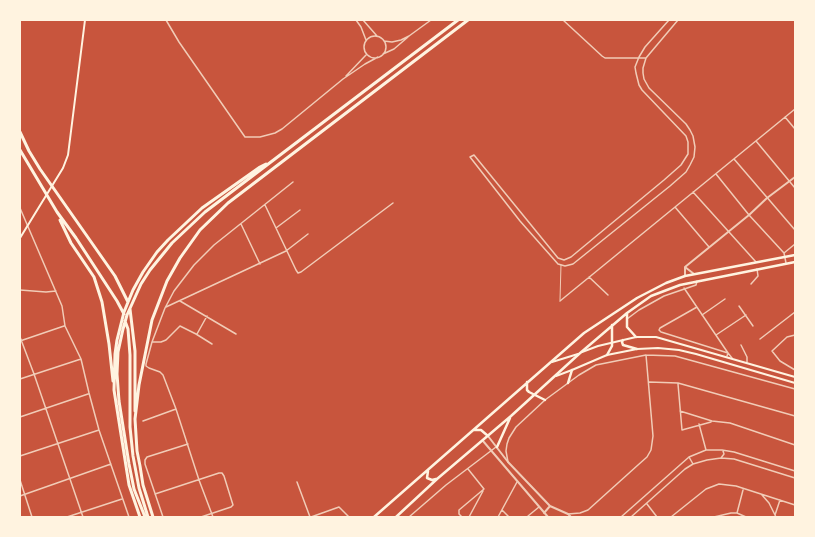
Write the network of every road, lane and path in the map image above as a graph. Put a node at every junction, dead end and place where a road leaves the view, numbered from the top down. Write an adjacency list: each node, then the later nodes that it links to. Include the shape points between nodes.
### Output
1 (85, 20): 44 (main road, via 68,155 63,168)
2 (166, 20): 20 (street, via 245,137 260,137 282,129)
3 (356, 20): 13 (street)
4 (363, 20): 11 (street)
5 (431, 20): 12 (street)
6 (458, 20): 28 (highway)
7 (468, 20): 132 (highway, via 228,203 200,230 180,258 158,302 145,349)
8 (563, 20): 18 (street, via 605,58)
9 (669, 20): 18 (street)
10 (678, 20): 19 (street)
11 (377, 36): 13 (street); 14 (street)
12 (409, 36): 14 (street, via 395,42); 16 (street)
13 (366, 40): 15 (street, via 364,48)
14 (383, 40): 16 (street, via 385,47)
15 (367, 54): 17 (street); 20 (street)
16 (381, 56): 17 (street)
17 (378, 57): 20 (street)
18 (638, 57): 19 (street); 59 (street, via 635,67 639,85 686,136 688,154 681,165 664,180 571,257 564,260 558,258 473,155 470,157 520,221)
19 (646, 58): 59 (street, via 643,68 644,79 686,124 696,147 694,157 686,172 670,186 572,264)
20 (343, 79)
21 (795, 109): 22 (street)
22 (784, 117): 23 (street); 25 (street)
23 (795, 129)
24 (20, 132): 132 (highway, via 40,169 115,276 126,298 135,352)
25 (756, 141): 27 (street); 31 (street)
26 (20, 150): 41 (highway)
27 (734, 159): 29 (street); 35 (street)
28 (273, 160): 86 (highway, via 205,212 161,255 133,299); 86 (highway, via 202,208 178,228 157,252 133,290)
29 (716, 174): 34 (street); 42 (street)
30 (795, 177): 31 (street)
31 (790, 181): 33 (street); 35 (street)
32 (293, 182): 37 (street)
33 (795, 188)
34 (694, 192): 39 (street); 47 (street)
35 (767, 198): 42 (street); 46 (street)
36 (394, 203): 52 (street, via 301,272 298,273)
37 (264, 206): 43 (street); 45 (street)
38 (20, 208): 44 (street)
39 (675, 208): 51 (street); 64 (street)
40 (300, 210): 45 (street)
41 (57, 212): 122 (highway, via 71,243 94,277 110,344); 190 (highway, via 124,314 130,355 130,427 133,456)
42 (750, 215): 47 (street); 53 (street)
43 (241, 224): 58 (street); 76 (street, via 194,265 174,291)
44 (28, 226): 49 (main road); 69 (street)
45 (276, 228): 52 (street)
46 (795, 230)
47 (729, 232): 51 (street); 55 (street)
48 (308, 234): 52 (street)
49 (20, 238)
50 (795, 244): 53 (street)
51 (709, 246): 60 (street)
52 (286, 250): 58 (street)
53 (784, 255): 54 (main road); 55 (main road); 57 (street)
54 (795, 255)
55 (756, 262): 62 (main road)
56 (795, 262): 57 (main road)
57 (786, 263): 61 (main road)
58 (260, 264): 73 (street)
59 (561, 265): 72 (street)
60 (685, 267): 62 (street); 63 (street)
61 (757, 269): 65 (main road); 66 (street, via 758,276)
62 (694, 274): 63 (main road)
63 (685, 276): 109 (main road, via 662,284 636,298 584,333)
64 (589, 277): 70 (street); 72 (street)
65 (697, 281): 67 (street, via 696,285); 77 (main road, via 680,284 658,293)
66 (751, 284)
67 (684, 288): 75 (street); 82 (street, via 664,296)
68 (20, 290): 69 (street)
69 (56, 291): 84 (street, via 62,306)
70 (608, 295)
71 (725, 299): 79 (street)
72 (560, 300)
73 (180, 301): 76 (street); 80 (street)
74 (739, 306): 81 (street)
75 (697, 307): 79 (street); 101 (street, via 659,330)
76 (165, 308): 96 (street)
77 (627, 312): 82 (main road); 83 (main road)
78 (795, 312): 93 (street)
79 (702, 315): 89 (street)
80 (207, 316): 87 (street); 88 (street)
81 (745, 316): 85 (street); 89 (street)
82 (627, 319): 92 (main road, via 627,327)
83 (612, 325): 97 (main road); 102 (main road)
84 (65, 326): 95 (street); 106 (street)
85 (753, 326)
86 (121, 328): 122 (highway, via 115,354); 189 (highway, via 118,360 119,401 134,489)
87 (196, 334): 96 (street, via 180,326 166,340); 98 (street)
88 (236, 334)
89 (716, 335): 101 (street)
90 (795, 335): 111 (street, via 787,337 772,351 780,361)
91 (20, 337): 95 (street)
92 (636, 337): 94 (main road); 105 (main road, via 662,338)
93 (760, 339)
94 (623, 340): 97 (main road); 100 (main road, via 623,345)
95 (20, 341): 112 (street)
96 (152, 342): 127 (street, via 146,366 163,375)
97 (612, 343): 102 (main road); 103 (main road)
98 (212, 344)
99 (741, 345): 108 (street)
100 (637, 349): 103 (main road); 120 (main road, via 679,350)
101 (728, 353): 105 (street); 107 (street)
102 (578, 354): 109 (main road); 113 (main road)
103 (606, 355): 110 (main road)
104 (646, 355): 117 (street); 118 (street, via 596,365); 121 (street, via 675,356)
105 (727, 356): 107 (main road)
106 (81, 358): 112 (street); 123 (street)
107 (732, 358): 108 (main road)
108 (747, 362): 114 (main road)
109 (548, 364): 116 (main road)
110 (572, 370): 113 (main road); 118 (main road)
111 (795, 370)
112 (34, 374): 115 (street); 126 (street)
113 (555, 376): 124 (main road)
114 (795, 377)
115 (20, 379)
116 (528, 382): 124 (main road, via 527,390); 137 (main road)
117 (649, 382): 119 (street); 181 (street, via 653,443 647,457 588,510 580,514)
118 (568, 383): 125 (street)
119 (678, 383): 128 (street); 130 (street)
120 (795, 383)
121 (795, 389)
122 (114, 390): 188 (highway, via 129,485)
123 (89, 393): 126 (street); 136 (street)
124 (534, 395): 125 (main road); 129 (main road)
125 (545, 400): 150 (street, via 508,438)
126 (46, 408): 131 (street); 140 (street)
127 (176, 410): 133 (street); 141 (street)
128 (680, 411): 134 (street); 135 (street, via 682,430)
129 (511, 416): 138 (main road); 143 (main road)
130 (795, 416)
131 (20, 417)
132 (136, 419): 191 (highway, via 137,451)
133 (143, 421)
134 (712, 421): 135 (street); 142 (street, via 730,423)
135 (699, 424): 144 (street)
136 (99, 430): 140 (street); 151 (street)
137 (474, 430): 138 (main road, via 481,430); 154 (main road)
138 (488, 436): 139 (main road); 143 (street)
139 (483, 441): 146 (street); 159 (main road)
140 (58, 443): 147 (street); 157 (street)
141 (188, 444): 161 (street); 166 (street, via 147,457 145,460)
142 (795, 445)
143 (497, 447): 146 (street); 150 (street)
144 (706, 450): 145 (street); 148 (street)
145 (722, 450): 149 (street, via 724,454); 156 (street)
146 (491, 452): 153 (street); 155 (street)
147 (20, 456)
148 (690, 457): 152 (street); 206 (street)
149 (721, 458): 152 (street); 158 (street, via 734,459)
150 (508, 462): 153 (street); 174 (street)
151 (111, 464): 157 (street); 170 (street)
152 (693, 464): 172 (street)
153 (503, 466): 163 (street)
154 (429, 468): 159 (main road, via 427,478); 197 (main road)
155 (467, 469): 165 (street); 199 (street)
156 (795, 471)
157 (69, 478): 167 (street); 177 (street)
158 (795, 478)
159 (437, 479): 198 (main road)
160 (20, 480): 167 (street)
161 (199, 480): 166 (street); 178 (street); 178 (street, via 219,473 224,476 233,505)
162 (298, 482): 195 (street)
163 (517, 482): 175 (street); 176 (street)
164 (744, 489): 168 (street); 180 (street); 209 (street, via 725,484 712,486)
165 (484, 490): 200 (street, via 460,510 459,514); 201 (street)
166 (155, 494): 192 (street)
167 (25, 495): 169 (street); 184 (street)
168 (762, 495): 171 (street); 183 (street)
169 (20, 496)
170 (122, 499): 177 (street); 187 (street)
171 (780, 500): 173 (street); 183 (street)
172 (647, 505): 207 (street); 208 (street)
173 (795, 505)
174 (550, 506): 179 (street); 181 (street)
175 (538, 507): 179 (street); 182 (street)
176 (502, 509): 202 (street); 203 (street)
177 (81, 512): 185 (street); 186 (street)
178 (212, 513): 193 (street); 194 (street)
179 (544, 513): 204 (street)
180 (737, 513): 210 (street); 211 (street)
181 (568, 514): 205 (street)
182 (528, 516)
183 (776, 516)
184 (32, 517)
185 (67, 517)
186 (83, 517)
187 (129, 517)
188 (140, 517)
189 (145, 517)
190 (148, 517)
191 (153, 517)
192 (163, 517)
193 (201, 517)
194 (213, 517)
195 (311, 517): 196 (street, via 339,507)
196 (349, 517)
197 (374, 517)
198 (396, 517)
199 (409, 517)
200 (462, 517)
201 (469, 517)
202 (498, 517)
203 (509, 517)
204 (548, 517)
205 (571, 517)
206 (621, 517)
207 (631, 517)
208 (657, 517)
209 (671, 517)
210 (714, 517)
211 (746, 517)

